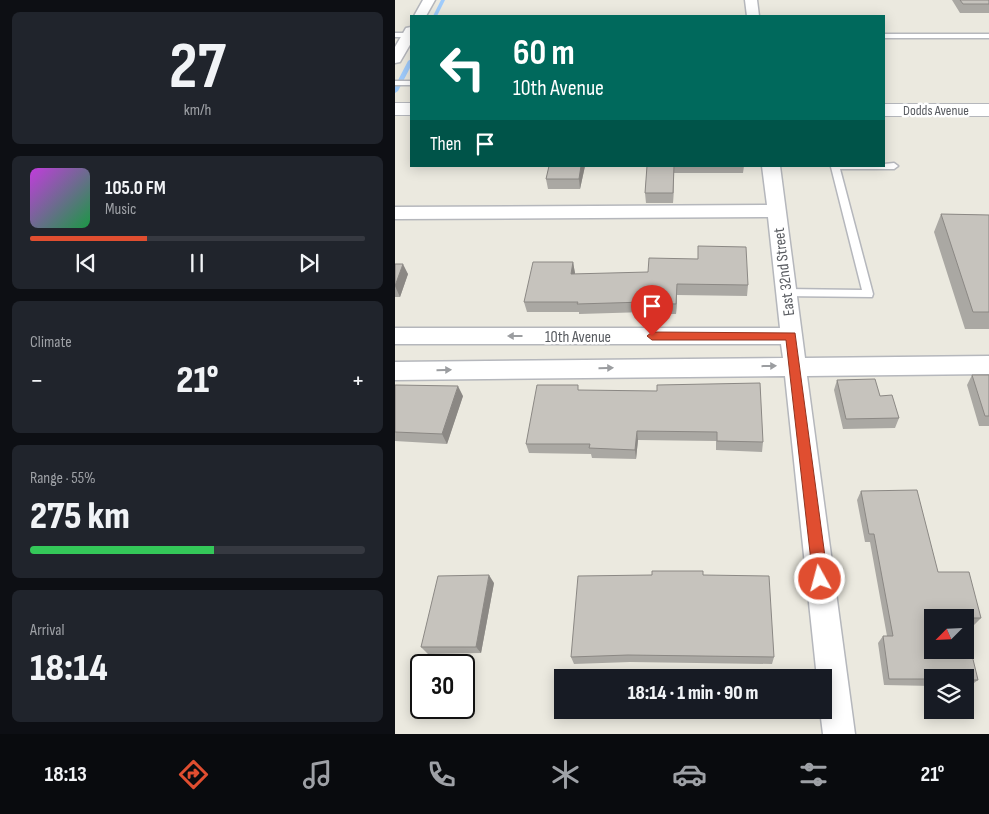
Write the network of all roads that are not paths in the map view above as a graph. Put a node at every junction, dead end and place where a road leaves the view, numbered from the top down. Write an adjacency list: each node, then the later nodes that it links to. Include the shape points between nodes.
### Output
1 (429, 0): 3 (street)
2 (751, 0): 4 (street)
3 (421, 15)
4 (753, 15)
5 (407, 34): 8 (street)
6 (885, 36): 7 (lane)
7 (989, 36)
8 (395, 60)
9 (395, 83): 10 (lane)
10 (410, 83)
11 (395, 109): 12 (street)
12 (410, 109)
13 (885, 110): 14 (street, Dodds Avenue)
14 (989, 110)
15 (885, 166): 16 (lane)
16 (894, 166)
17 (771, 167): 19 (street, East 32nd Street)
18 (835, 167): 21 (lane, via 868,294)
19 (776, 211): 20 (street); 21 (street, East 32nd Street)
20 (395, 213)
21 (785, 293): 23 (street, East 32nd Street)
22 (395, 336): 23 (street, 10th Avenue, one-way to 22)
23 (791, 336): 24 (street, East 32nd Street)
24 (794, 366): 25 (street); 26 (street, one-way to 24); 27 (street, East 32nd Street)
25 (989, 366)
26 (395, 371)
27 (839, 734)

